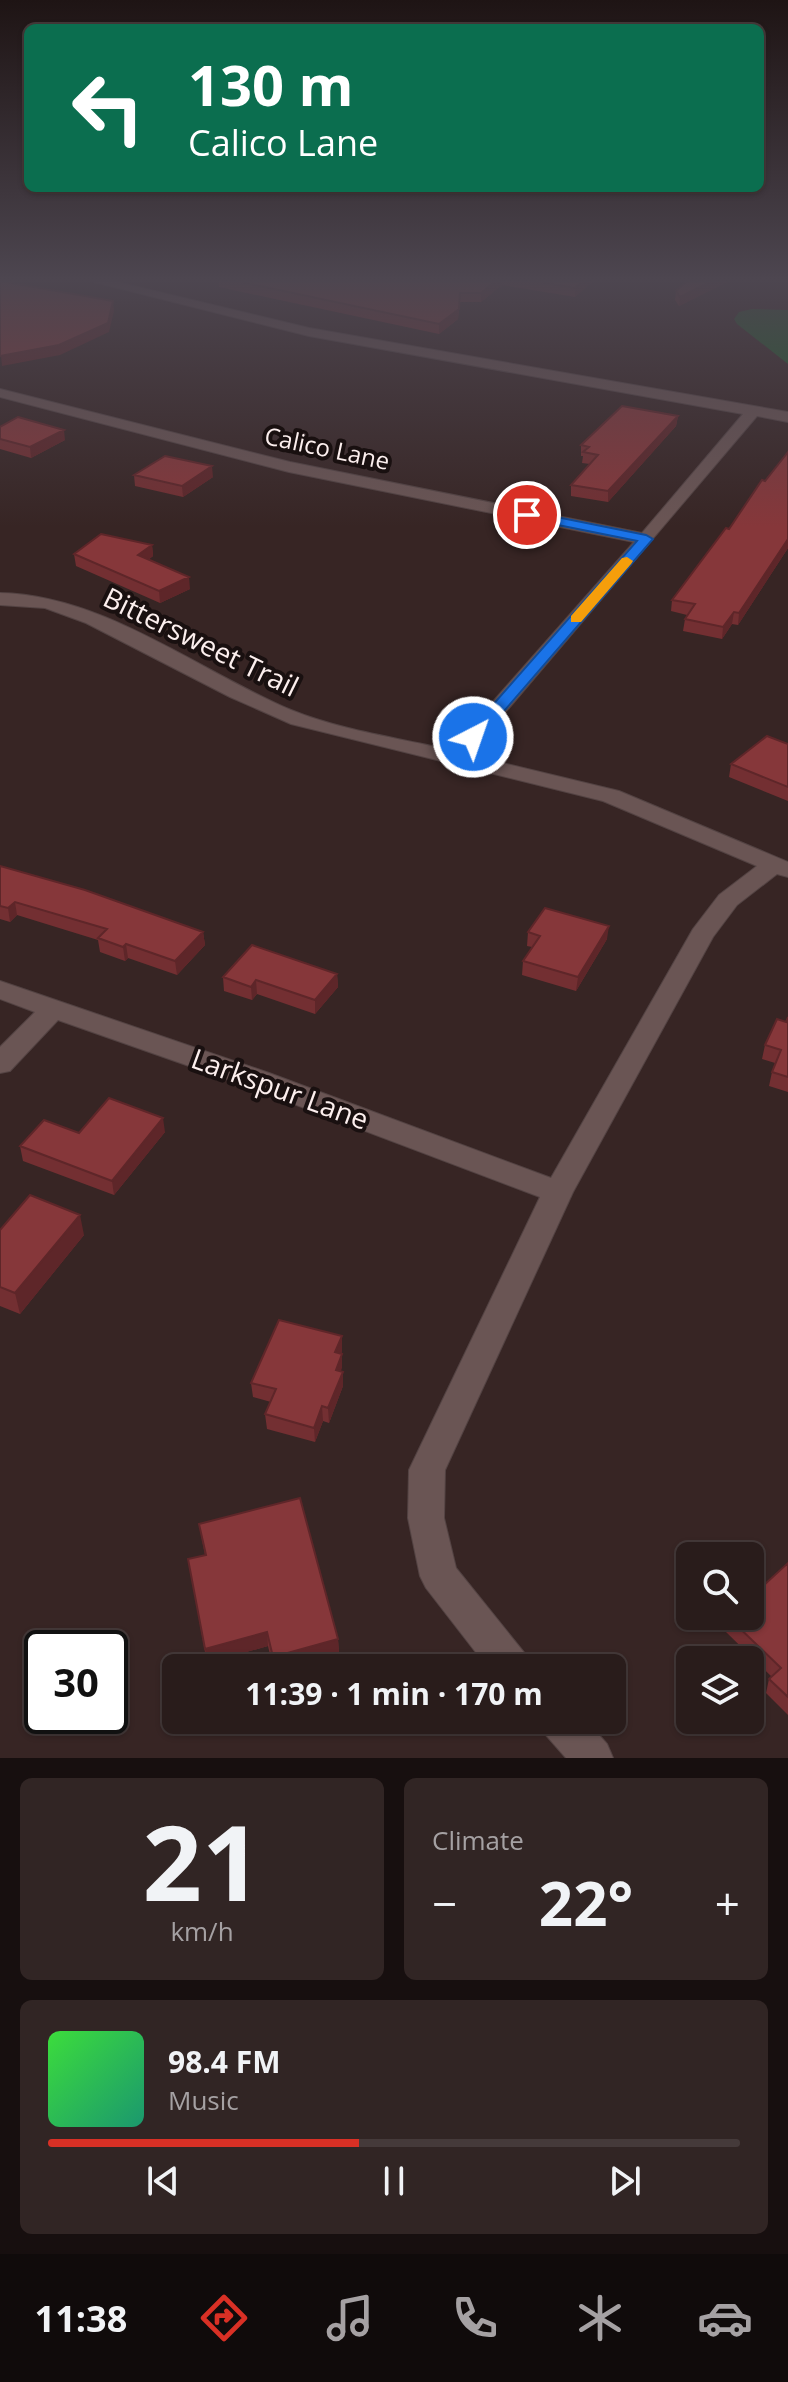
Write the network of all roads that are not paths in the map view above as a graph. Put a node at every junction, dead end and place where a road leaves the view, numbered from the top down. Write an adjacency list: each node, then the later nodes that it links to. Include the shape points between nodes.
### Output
1 (483, 363): 3 (street)
2 (0, 393): 5 (street, Calico Lane, via 289,467)
3 (753, 411): 4 (street); 5 (street)
4 (788, 417)
5 (646, 539): 7 (street)
6 (0, 599): 7 (street, Bittersweet Trail, via 68,610 122,631 298,720)
7 (454, 759): 8 (street, Bittersweet Trail, via 611,796)
8 (781, 868): 12 (street, via 728,900 702,935)
9 (0, 990): 10 (street, Larkspur Lane)
10 (52, 1010): 11 (street); 12 (street, Larkspur Lane, via 259,1080)
11 (0, 1064)
12 (558, 1192): 13 (street, via 427,1470 426,1518 439,1576)
13 (501, 1654)
14 (572, 1734): 15 (street)
15 (593, 1758)

